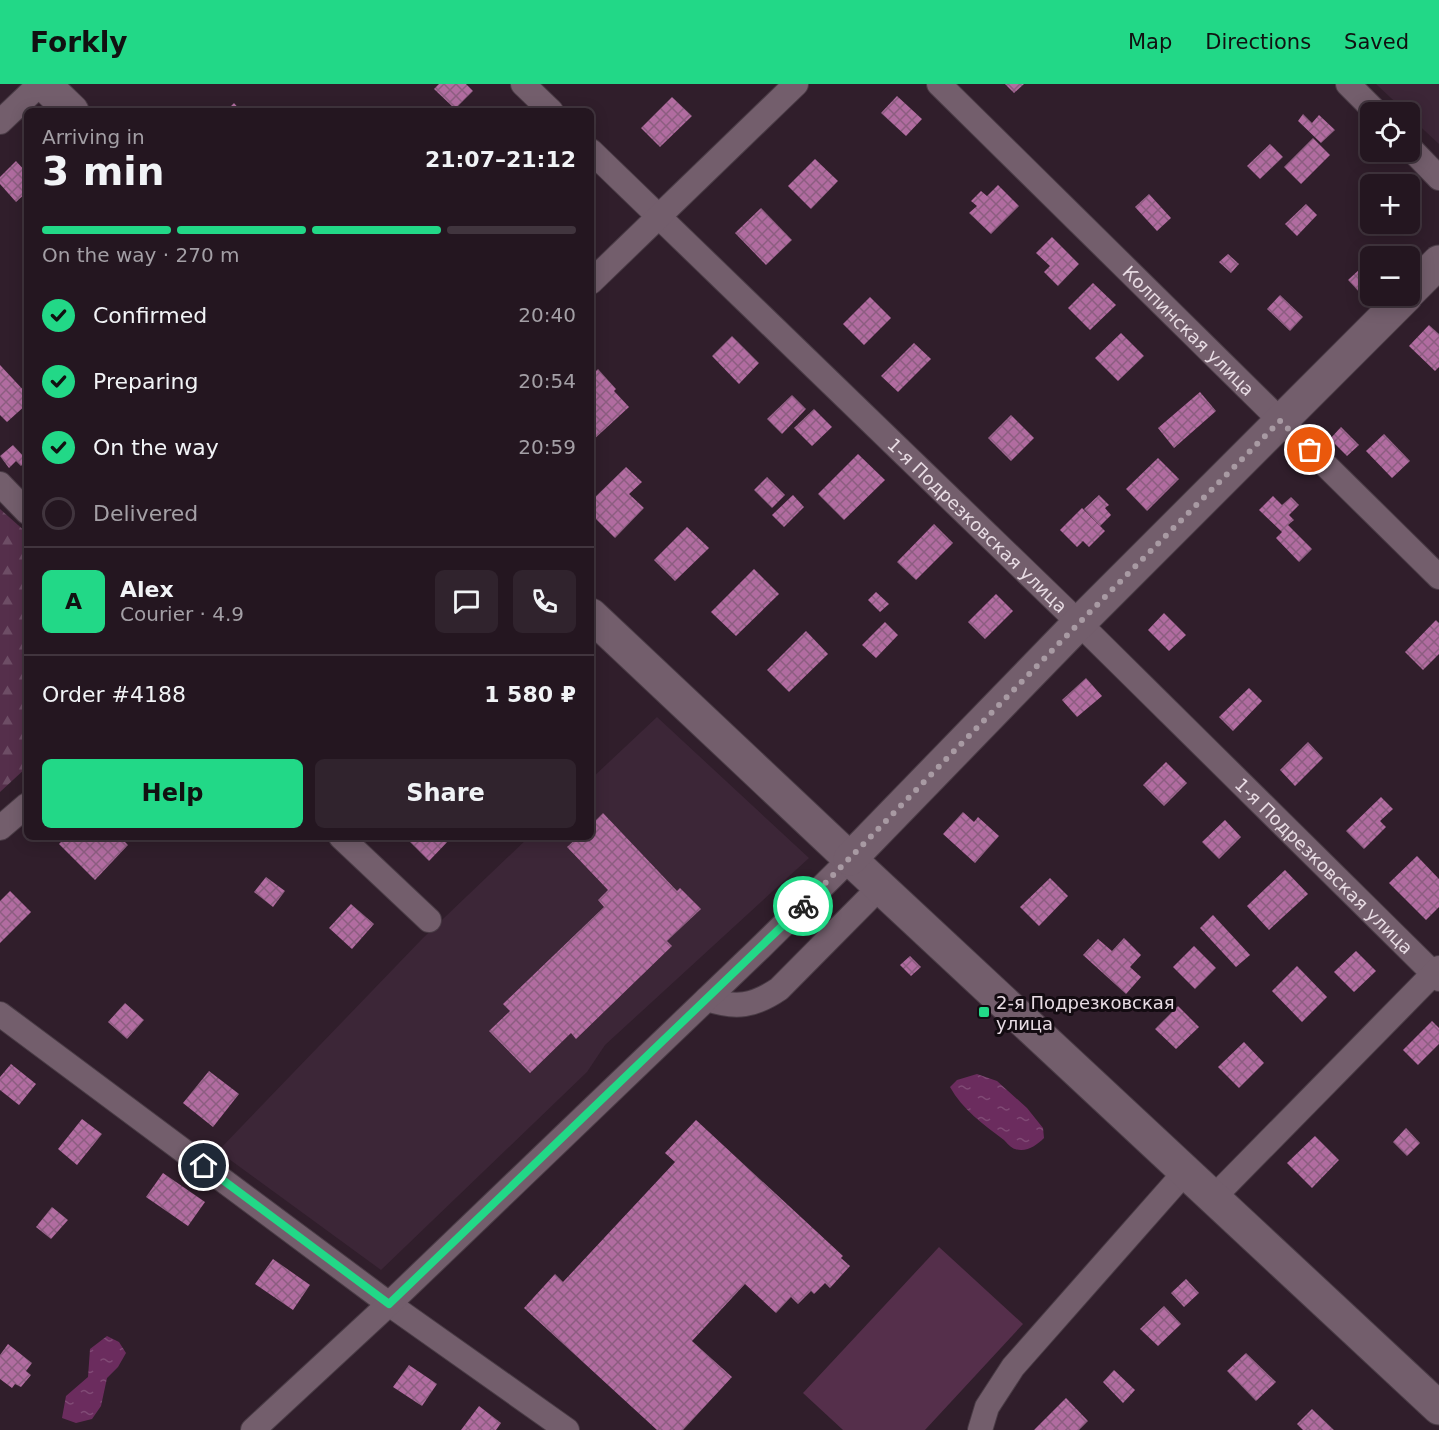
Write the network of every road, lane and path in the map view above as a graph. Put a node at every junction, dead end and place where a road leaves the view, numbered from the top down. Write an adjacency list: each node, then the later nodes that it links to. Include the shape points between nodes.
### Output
1 (40, 84): 10 (street)
2 (44, 84): 8 (street)
3 (523, 84): 9 (street)
4 (796, 84): 14 (street)
5 (939, 84): 19 (street, Колпинская улица)
6 (1348, 84): 7 (street)
7 (1366, 102)
8 (69, 108)
9 (548, 108)
10 (0, 122)
11 (594, 154): 14 (street, 1-я Подрезковская улица)
12 (1420, 158): 13 (street)
13 (1439, 178)
14 (658, 217): 16 (street); 24 (street, 1-я Подрезковская улица)
15 (1439, 262): 17 (street)
16 (594, 279)
17 (1420, 281)
18 (1396, 306): 19 (street)
19 (1280, 421): 22 (street, Колпинская улица); 24 (street)
20 (0, 484): 21 (street)
21 (24, 509)
22 (1439, 577)
23 (594, 618): 28 (street)
24 (1079, 623): 28 (street); 31 (street, 1-я Подрезковская улица)
25 (24, 808): 26 (street)
26 (0, 828)
27 (344, 840): 30 (street)
28 (850, 859): 29 (street); 32 (street)
29 (880, 887): 32 (street, via 779,989 764,999 732,1005); 34 (street)
30 (429, 920)
31 (1437, 974): 35 (street)
32 (707, 999): 36 (street)
33 (0, 1014): 36 (street)
34 (1186, 1171): 35 (street); 40 (street, via 1013,1367 987,1407)
35 (1214, 1197): 37 (street)
36 (389, 1304): 38 (street); 39 (street)
37 (1439, 1408)
38 (253, 1430)
39 (567, 1430)
40 (980, 1430)

